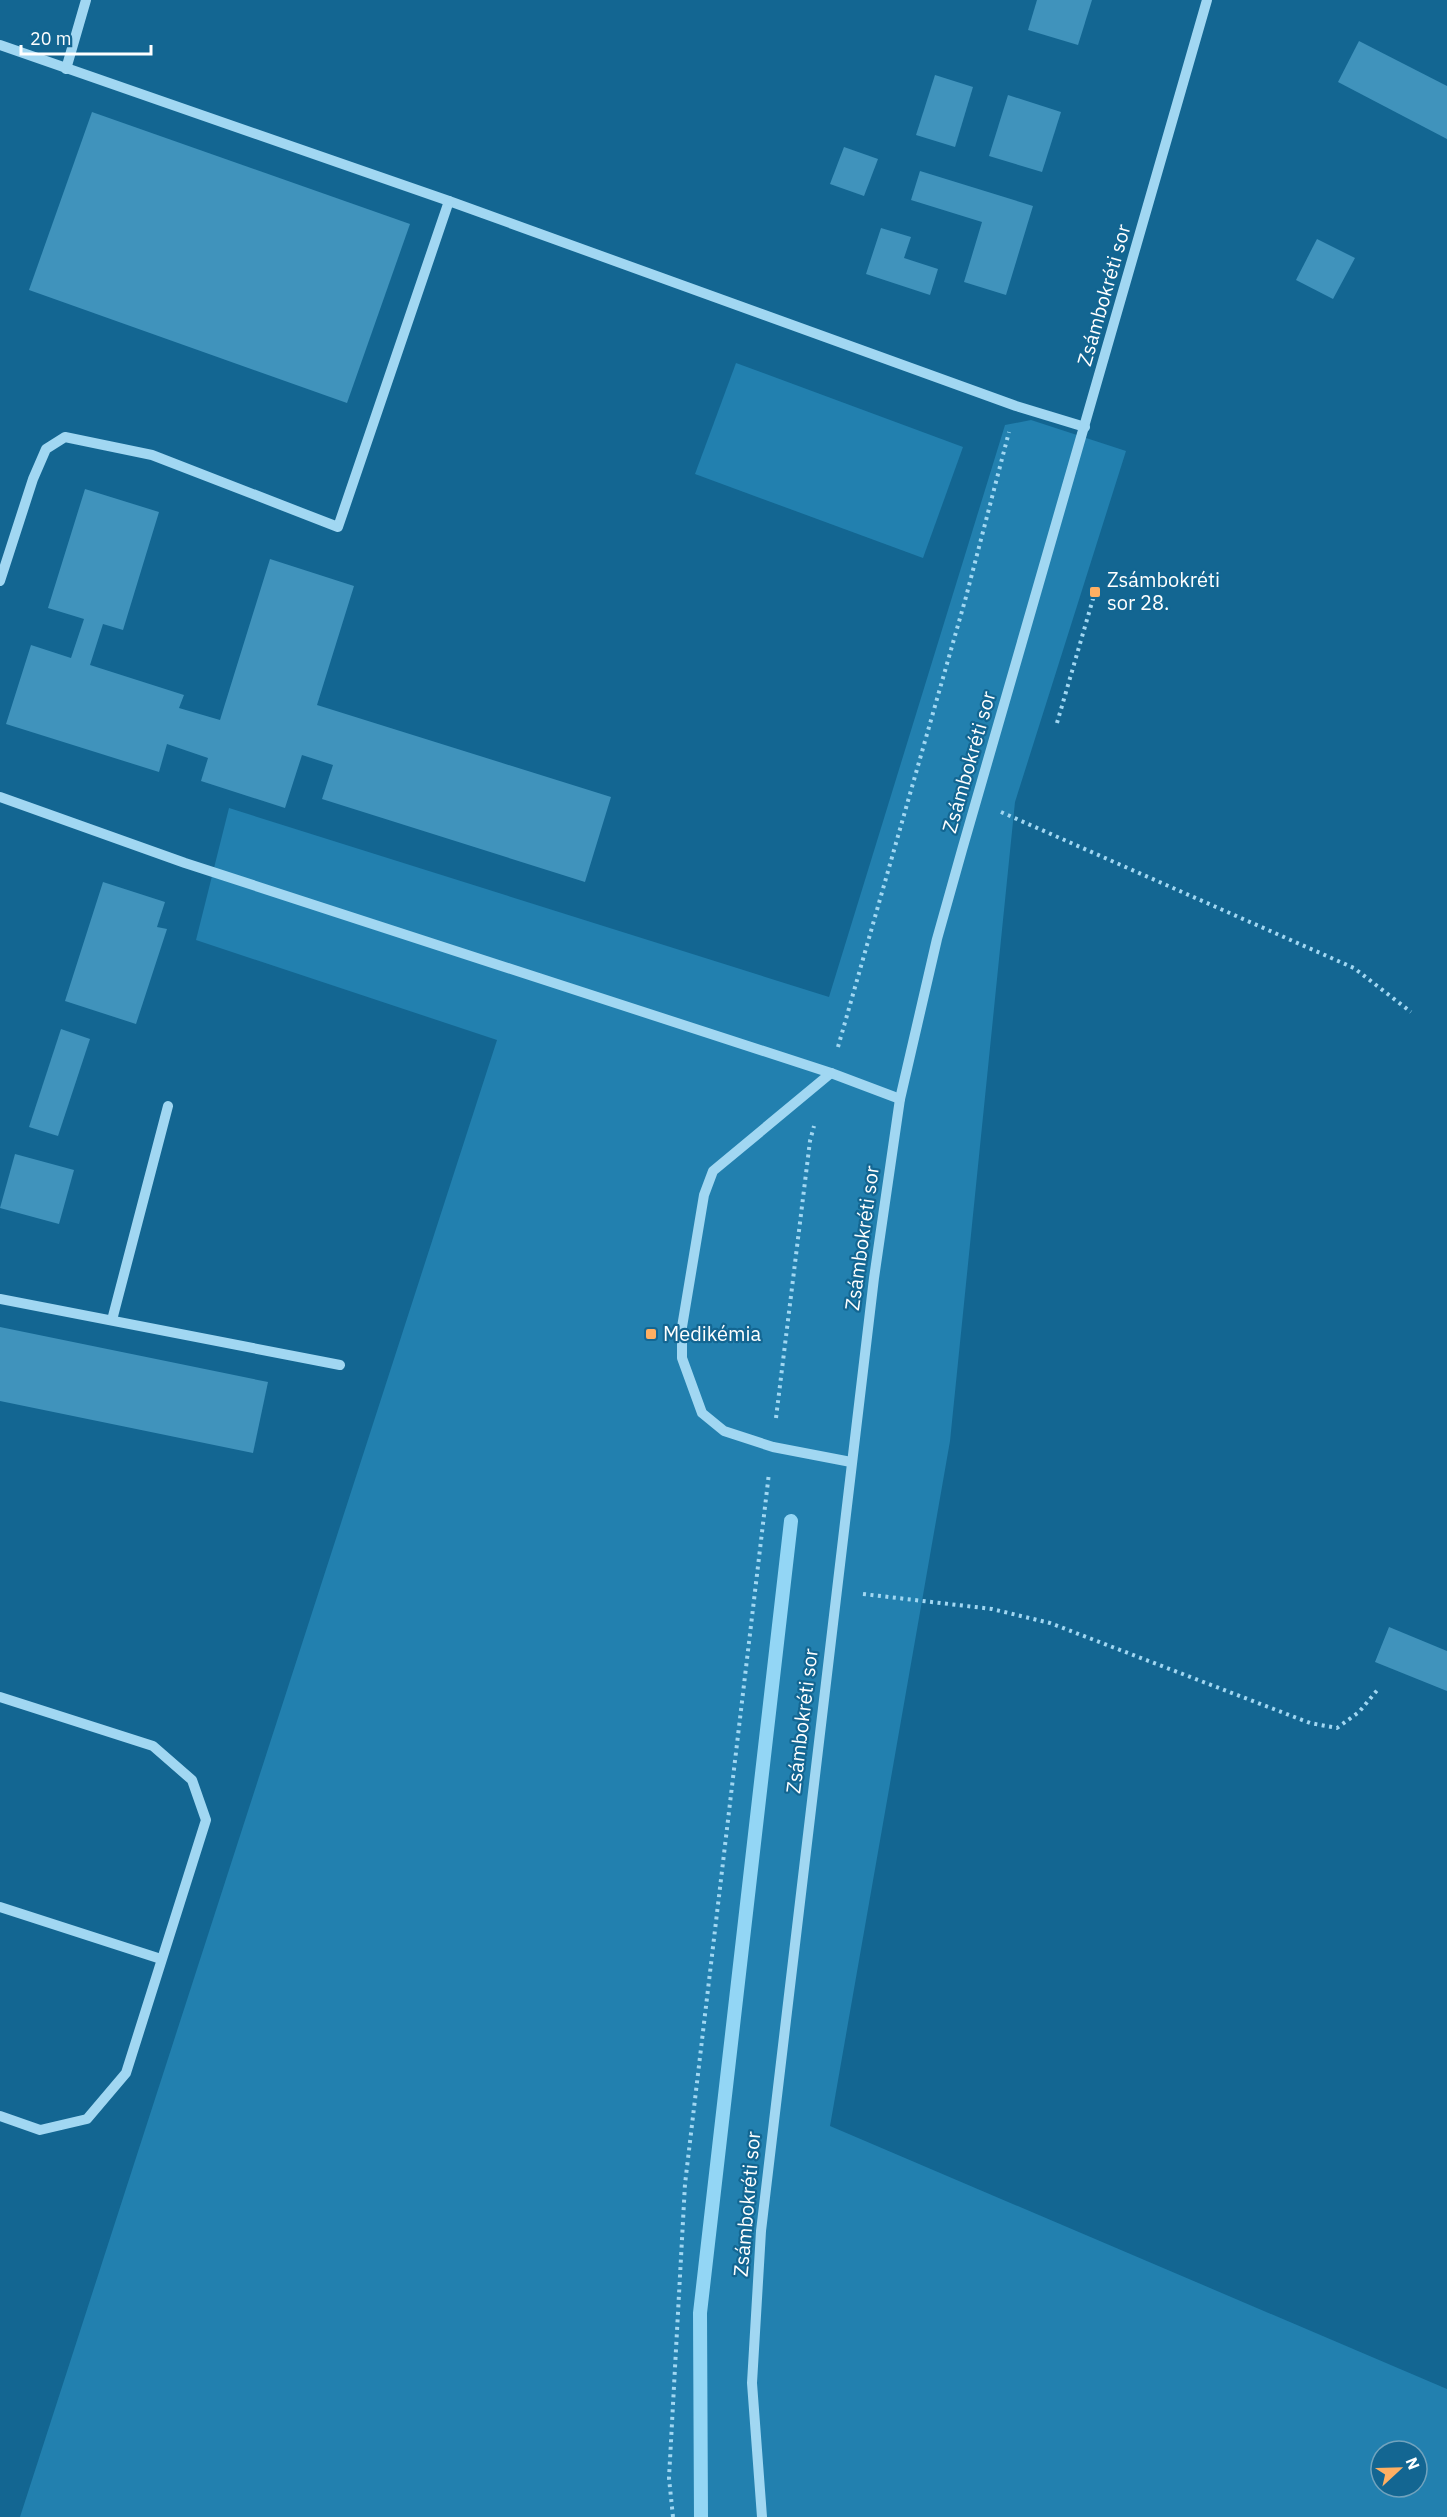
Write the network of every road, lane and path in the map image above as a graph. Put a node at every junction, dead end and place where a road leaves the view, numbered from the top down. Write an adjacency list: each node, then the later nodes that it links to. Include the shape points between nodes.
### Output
1 (86, 0): 4 (street)
2 (1207, 0): 6 (street, Zsámbokréti sor)
3 (0, 45): 4 (street)
4 (66, 69): 5 (street)
5 (449, 201): 6 (street, via 1016,406); 7 (street, via 338,527 152,455 65,437 46,449)
6 (1085, 427): 11 (street, Zsámbokréti sor)
7 (0, 581)
8 (1095, 592): 9 (path)
9 (1057, 723)
10 (0, 797): 13 (street, via 185,863)
11 (978, 801): 12 (path, via 1354,968); 14 (street, Zsámbokréti sor, via 938,939)
12 (1411, 1012)
13 (831, 1073): 14 (street); 19 (street, via 713,1171 704,1195 682,1327 682,1358 702,1413 724,1431 773,1447)
14 (900, 1099): 19 (street, Zsámbokréti sor)
15 (168, 1106): 17 (street)
16 (0, 1299): 17 (street)
17 (112, 1320): 18 (street)
18 (340, 1365)
19 (851, 1462): 20 (street, Zsámbokréti sor)
20 (836, 1590): 21 (path, via 992,1609 1050,1623 1310,1723 1337,1728 1359,1712); 26 (street, Zsámbokréti sor, via 761,2231 752,2383)
21 (1379, 1688)
22 (0, 1697): 24 (street, via 153,1746 192,1780 206,1820)
23 (0, 1907): 24 (street)
24 (161, 1959): 25 (street, via 126,2073 87,2119 40,2130)
25 (0, 2116)
26 (762, 2517)

